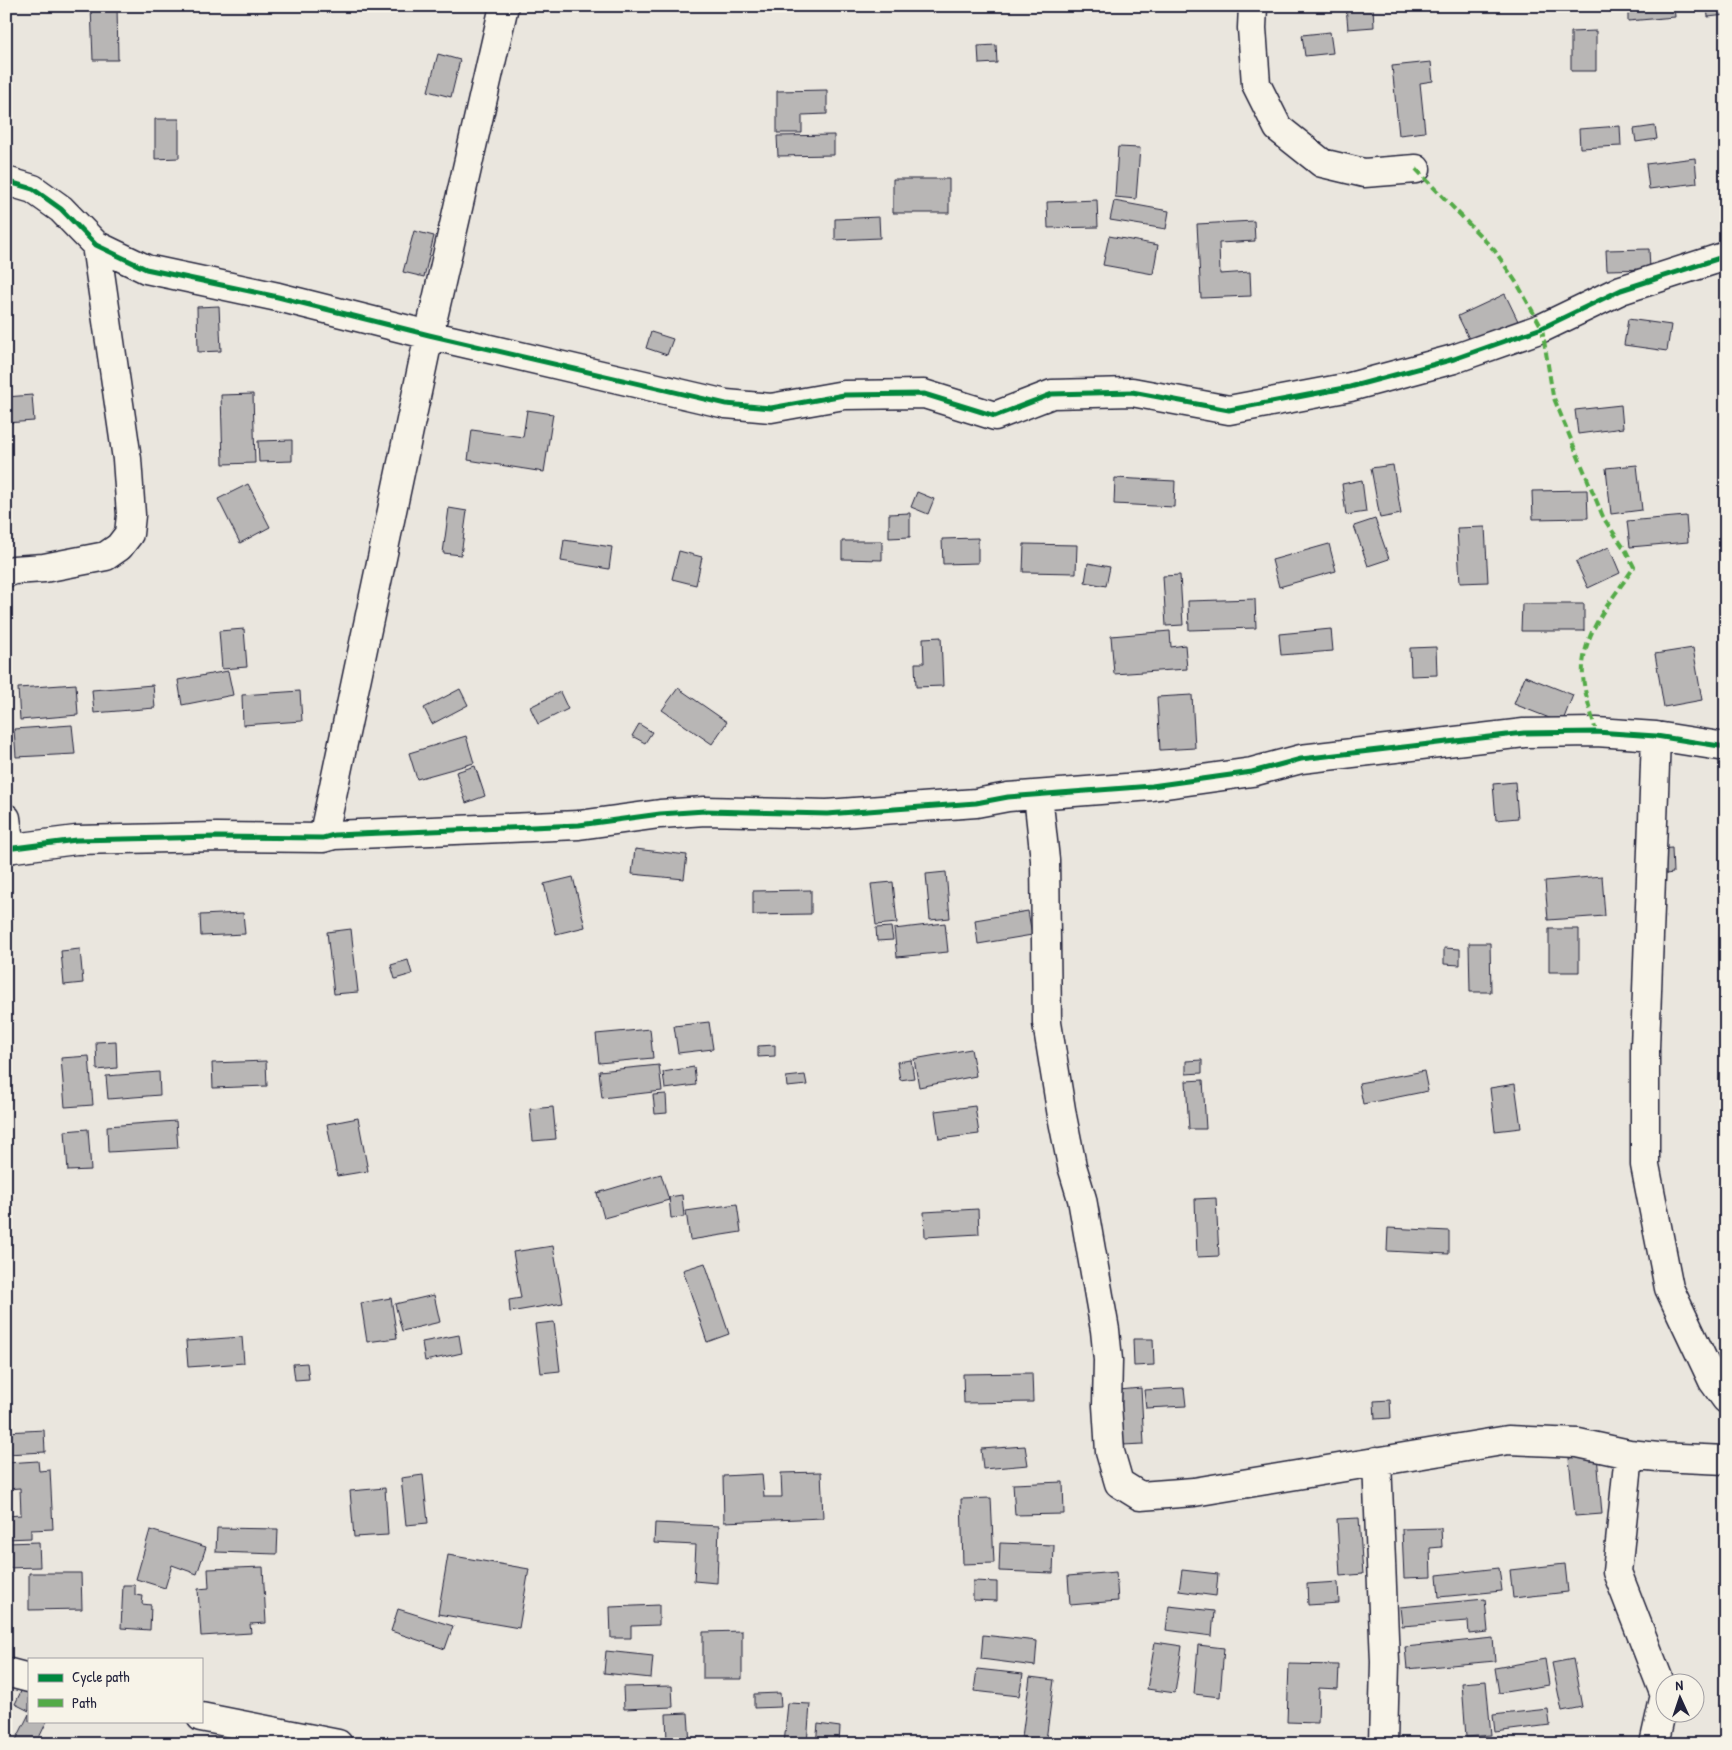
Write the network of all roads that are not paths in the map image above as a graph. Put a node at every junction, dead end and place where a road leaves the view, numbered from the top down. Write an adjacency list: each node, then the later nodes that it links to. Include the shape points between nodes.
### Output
1 (504, 6): 7 (street)
2 (1253, 6): 3 (street, via 1256,84 1278,128 1322,163 1364,172)
3 (1416, 169)
4 (6, 181): 5 (street, via 33,189 61,209)
5 (96, 245): 7 (street, via 146,269 278,297); 8 (street, via 126,459 131,515 129,534 106,556)
6 (1726, 256): 7 (street, via 1621,290 1542,328 1454,359 1350,388 1229,410 1132,392 1052,394 995,416 924,394 844,395 771,408 735,405)
7 (429, 335): 13 (street)
8 (6, 572)
9 (1656, 736): 10 (street); 11 (street, via 1596,732 1524,733 1301,760 1252,772 1152,786); 15 (street, via 1645,1048 1645,1164 1668,1288 1713,1381)
10 (1726, 747)
11 (1038, 795): 13 (street, via 874,812 705,811 579,825); 17 (street, via 1045,860 1047,1023 1062,1116 1082,1199 1105,1330 1110,1452 1119,1483 1140,1496 1194,1492)
12 (6, 818): 14 (street)
13 (323, 838): 14 (street, via 76,840)
14 (8, 849)
15 (1726, 1399)
16 (1630, 1454): 17 (street, via 1578,1444 1508,1440); 18 (street); 20 (street, via 1617,1572)
17 (1377, 1460): 25 (street, via 1386,1662)
18 (1726, 1460)
19 (6, 1672): 21 (street)
20 (1656, 1672)
21 (28, 1678)
22 (202, 1717): 24 (street)
23 (1659, 1722): 26 (street)
24 (338, 1744)
25 (1383, 1744)
26 (1654, 1744)

